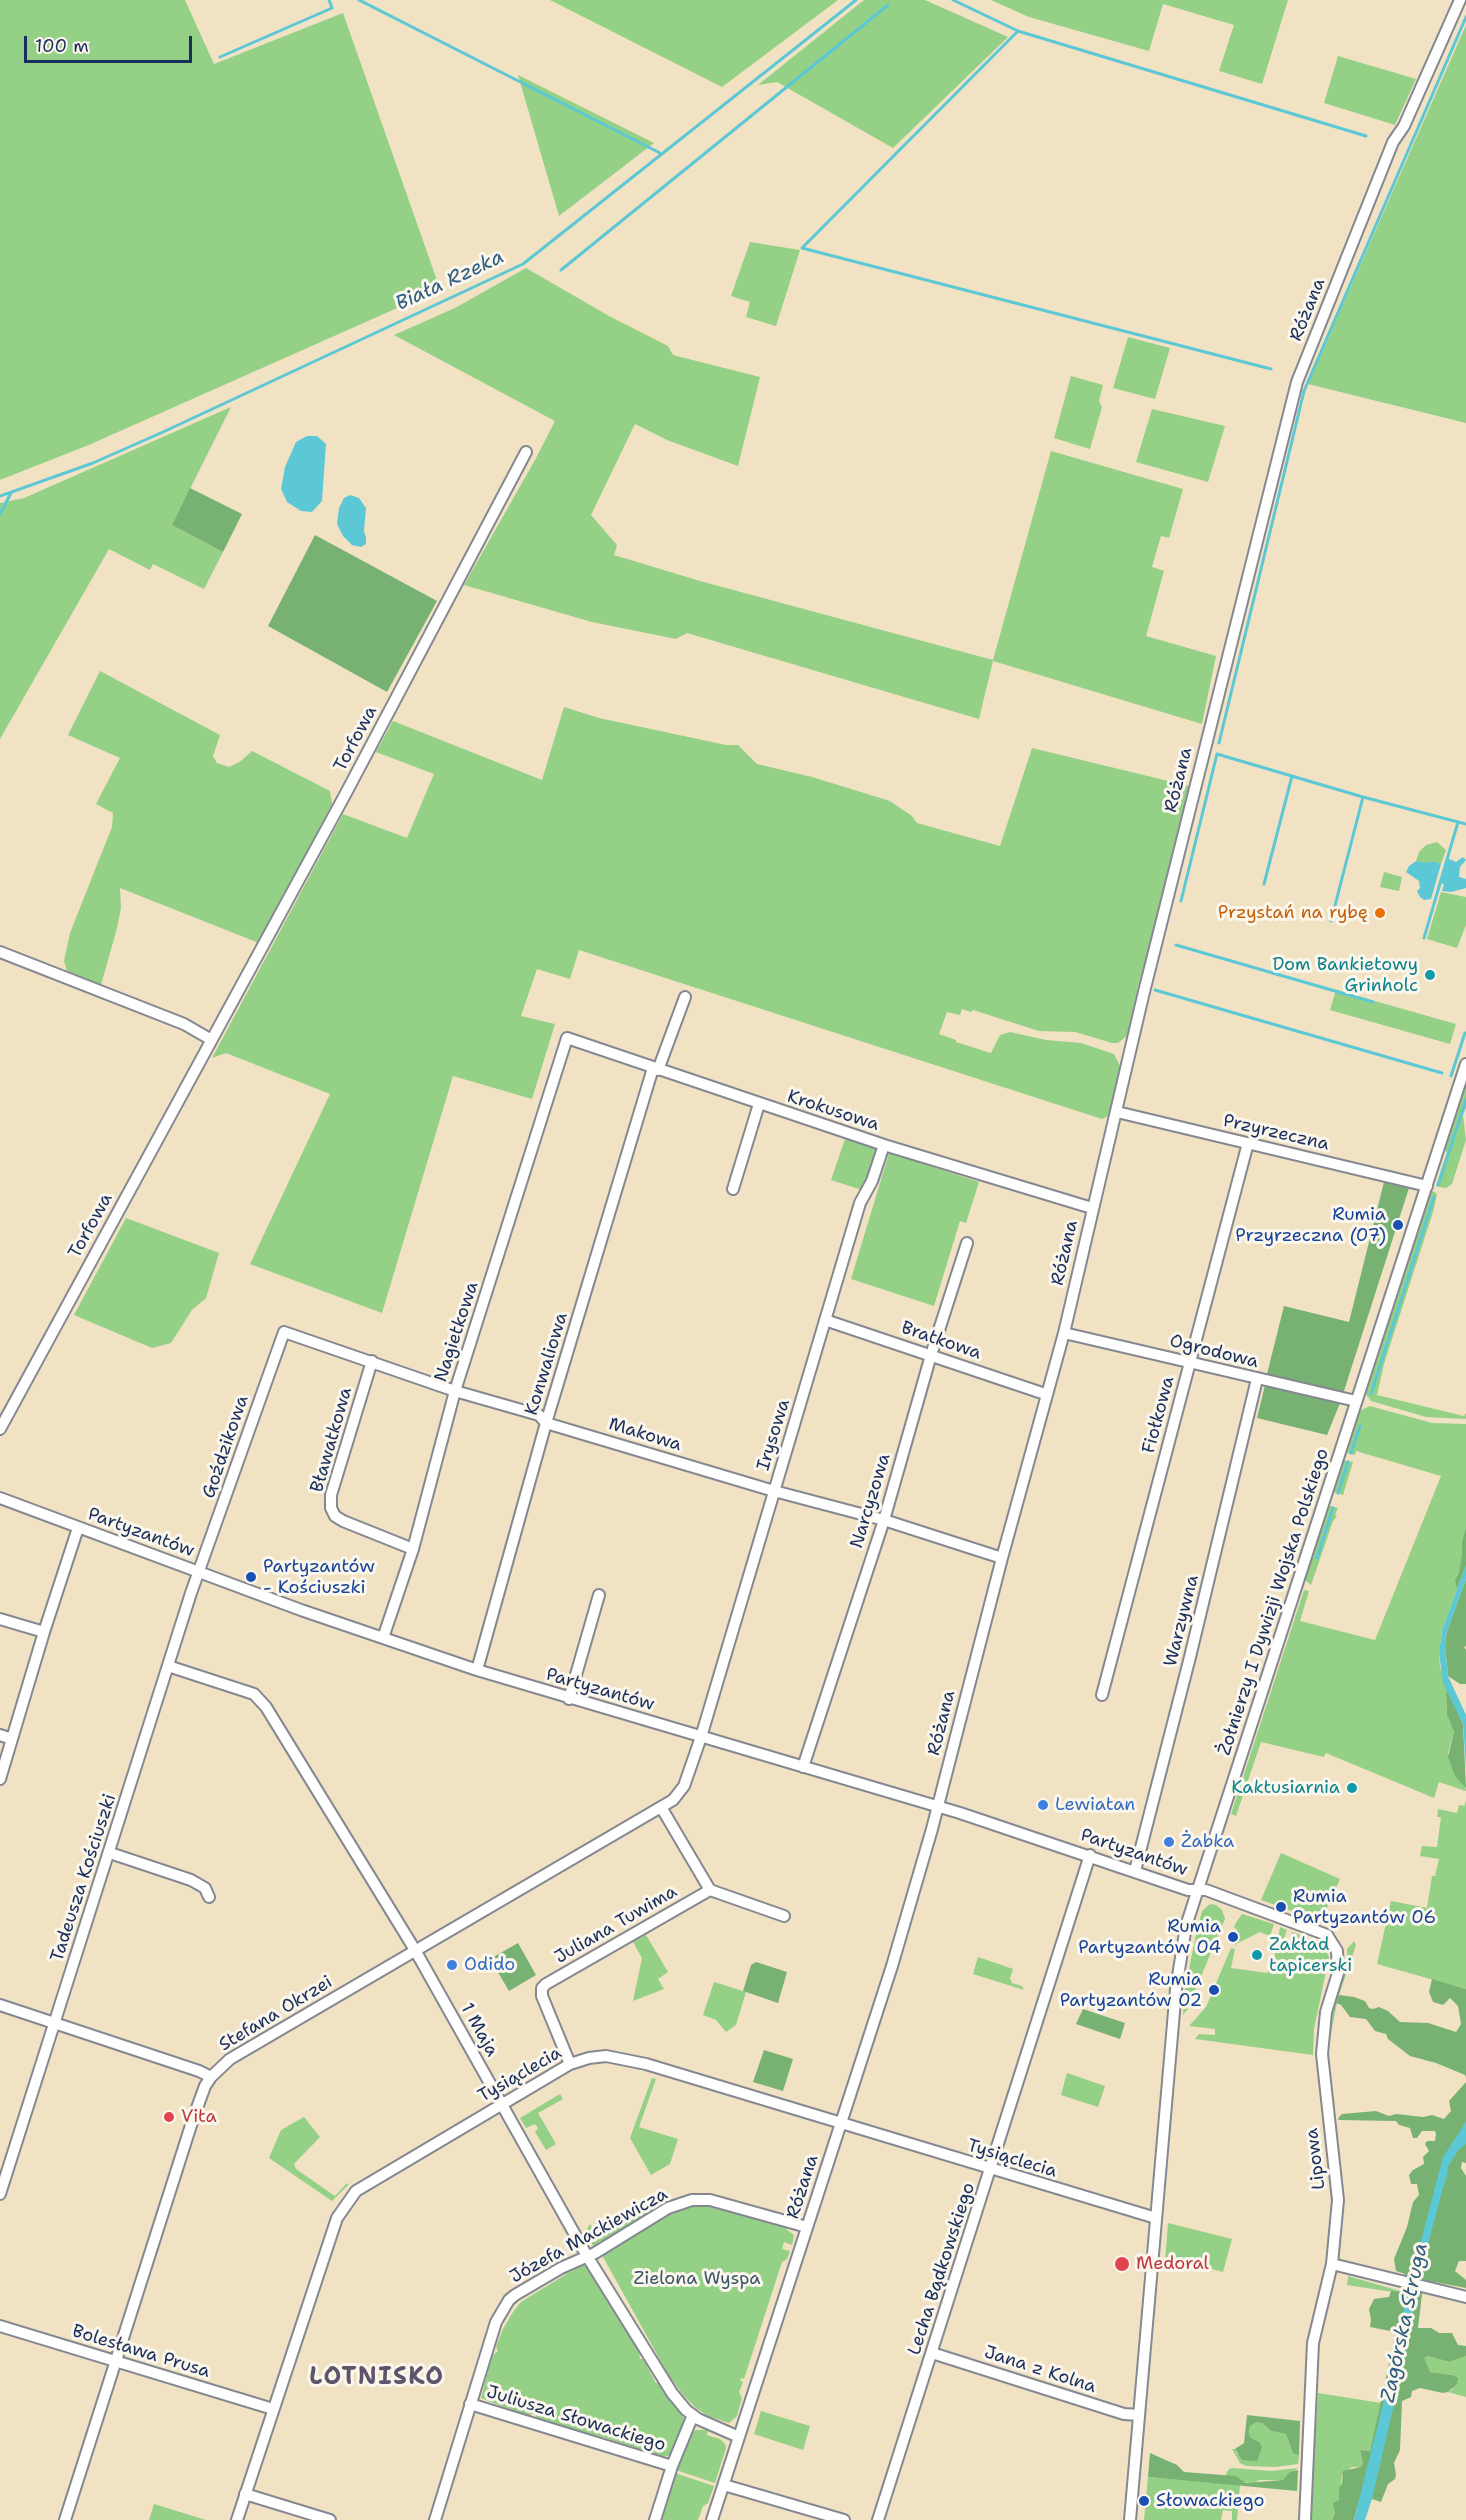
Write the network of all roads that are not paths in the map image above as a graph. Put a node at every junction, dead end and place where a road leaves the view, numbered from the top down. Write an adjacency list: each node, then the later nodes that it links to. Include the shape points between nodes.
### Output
1 (1460, 0): 10 (street, Różana, via 1404,126 1393,142 1297,382)
2 (526, 452): 6 (street, Torfowa, via 340,804)
3 (0, 952): 6 (street, via 184,1024)
4 (685, 997): 8 (street, Konwaliowa)
5 (567, 1038): 8 (street, Krokusowa); 24 (street, Nagietkowa)
6 (210, 1039): 28 (street, Torfowa)
7 (1466, 1064): 13 (street, Żołnierzy I Dywizji Wojska Polskiego)
8 (655, 1069): 9 (street, Krokusowa); 27 (street, Konwaliowa)
9 (759, 1104): 12 (street, Krokusowa); 14 (street)
10 (1117, 1112): 11 (street, Przyrzeczna); 15 (street, Różana)
11 (1248, 1143): 13 (street, Przyrzeczna); 22 (street, Fiołkowa)
12 (884, 1145): 15 (street, Krokusowa); 17 (street, Irysowa, via 860,1203)
13 (1427, 1186): 26 (street, Żołnierzy I Dywizji Wojska Polskiego)
14 (733, 1189)
15 (1092, 1208): 19 (street, Różana)
16 (967, 1242): 20 (street, Narcyzowa)
17 (825, 1320): 20 (street, Bratkowa); 29 (street, Irysowa)
18 (284, 1332): 21 (street, Makowa); 35 (street, Goździkowa)
19 (1064, 1333): 22 (street, Ogrodowa); 25 (street, Różana)
20 (931, 1355): 25 (street, Bratkowa); 31 (street, Narcyzowa)
21 (372, 1361): 24 (street, Makowa); 33 (street, Bławatkowa, via 331,1495 331,1508 343,1521)
22 (1190, 1363): 23 (street, Ogrodowa); 42 (street, Fiołkowa)
23 (1257, 1379): 26 (street, Ogrodowa); 53 (street, Warzywna)
24 (455, 1391): 27 (street, Makowa, via 540,1415); 33 (street, Nagietkowa)
25 (1045, 1394): 34 (street, Różana)
26 (1356, 1401): 55 (street, Żołnierzy I Dywizji Wojska Polskiego)
27 (546, 1423): 29 (street, Makowa); 41 (street, Konwaliowa)
28 (0, 1429)
29 (774, 1491): 31 (street, Makowa); 45 (street, Irysowa)
30 (0, 1498): 32 (street, Partyzantów)
31 (884, 1520): 34 (street, Makowa); 47 (street, Narcyzowa)
32 (78, 1528): 35 (street, Partyzantów); 38 (street)
33 (413, 1549): 39 (street, Nagietkowa)
34 (1002, 1558): 50 (street, Różana)
35 (198, 1572): 39 (street, Partyzantów); 40 (street, Tadeusza Kościuszki)
36 (599, 1595): 43 (street)
37 (0, 1619): 38 (street)
38 (44, 1632): 46 (street)
39 (383, 1638): 41 (street, Partyzantów)
40 (168, 1666): 51 (street, Tadeusza Kościuszki); 58 (street, 1 Maja, via 254,1694 267,1707)
41 (477, 1670): 43 (street, Partyzantów)
42 (1102, 1695)
43 (569, 1698): 45 (street, Partyzantów)
44 (0, 1735): 46 (street)
45 (701, 1737): 47 (street, Partyzantów); 49 (street, Stefana Okrzei, via 684,1786)
46 (12, 1739): 48 (street)
47 (803, 1767): 50 (street, Partyzantów)
48 (0, 1779)
49 (661, 1807): 54 (street); 58 (street, Stefana Okrzei)
50 (938, 1807): 52 (street, Partyzantów); 64 (street, Różana, via 892,1966)
51 (110, 1853): 56 (street, via 191,1880 205,1888); 60 (street, Tadeusza Kościuszki)
52 (1090, 1855): 53 (street, Partyzantów); 65 (street, Lecha Bądkowskiego)
53 (1135, 1870): 55 (street, Partyzantów)
54 (710, 1890): 57 (street); 61 (street, Juliana Tuwima, via 542,1988)
55 (1197, 1890): 67 (street, Żołnierzy I Dywizji Wojska Polskiego, via 1178,1963); 70 (street, Lipowa, via 1254,1906 1327,1935 1337,1951 1338,1973 1326,2012 1322,2054 1338,2200)
56 (209, 1897)
57 (784, 1916)
58 (415, 1950): 62 (street, Stefana Okrzei, via 230,2059); 63 (street, 1 Maja)
59 (0, 2005): 60 (street)
60 (55, 2023): 62 (street); 66 (street, Tadeusza Kościuszki)
61 (570, 2064): 63 (street, Tysiąclecia); 64 (street, Tysiąclecia, via 606,2056 646,2064)
62 (211, 2077): 74 (street, Stefana Okrzei, via 193,2119)
63 (502, 2104): 69 (street, 1 Maja); 76 (street, Tysiąclecia, via 356,2192 337,2218)
64 (840, 2123): 65 (street, Tysiąclecia); 68 (street, Różana)
65 (991, 2169): 67 (street, Tysiąclecia); 73 (street, Lecha Bądkowskiego)
66 (0, 2194)
67 (1156, 2218): 78 (street, Żołnierzy I Dywizji Wojska Polskiego)
68 (807, 2228): 69 (street, Józefa Mackiewicza, via 710,2200 692,2200 668,2208); 79 (street, Różana)
69 (587, 2256): 75 (street, Józefa Mackiewicza, via 509,2300 496,2322); 77 (street, 1 Maja, via 672,2393)
70 (1332, 2264): 71 (street); 92 (street, Lipowa, via 1313,2343)
71 (1466, 2297)
72 (0, 2326): 74 (street, Bolesława Prusa)
73 (932, 2353): 78 (street, Jana z Kolna, via 1124,2414); 90 (street, Lecha Bądkowskiego)
74 (115, 2362): 76 (street, Bolesława Prusa); 83 (street, Stefana Okrzei)
75 (470, 2404): 80 (street, Juliusza Słowackiego); 86 (street, Józefa Mackiewicza)
76 (273, 2409): 82 (street, Tysiąclecia)
77 (693, 2415): 79 (street, 1 Maja); 80 (street)
78 (1139, 2415): 91 (street, Żołnierzy I Dywizji Wojska Polskiego)
79 (739, 2436): 81 (street, Różana)
80 (672, 2466): 87 (street)
81 (724, 2485): 88 (street, Różana); 89 (street)
82 (245, 2494): 84 (street, Tysiąclecia); 85 (street)
83 (65, 2520)
84 (237, 2520)
85 (330, 2520)
86 (435, 2520)
87 (655, 2520)
88 (712, 2520)
89 (844, 2520)
90 (878, 2520)
91 (1130, 2520)
92 (1305, 2520)

